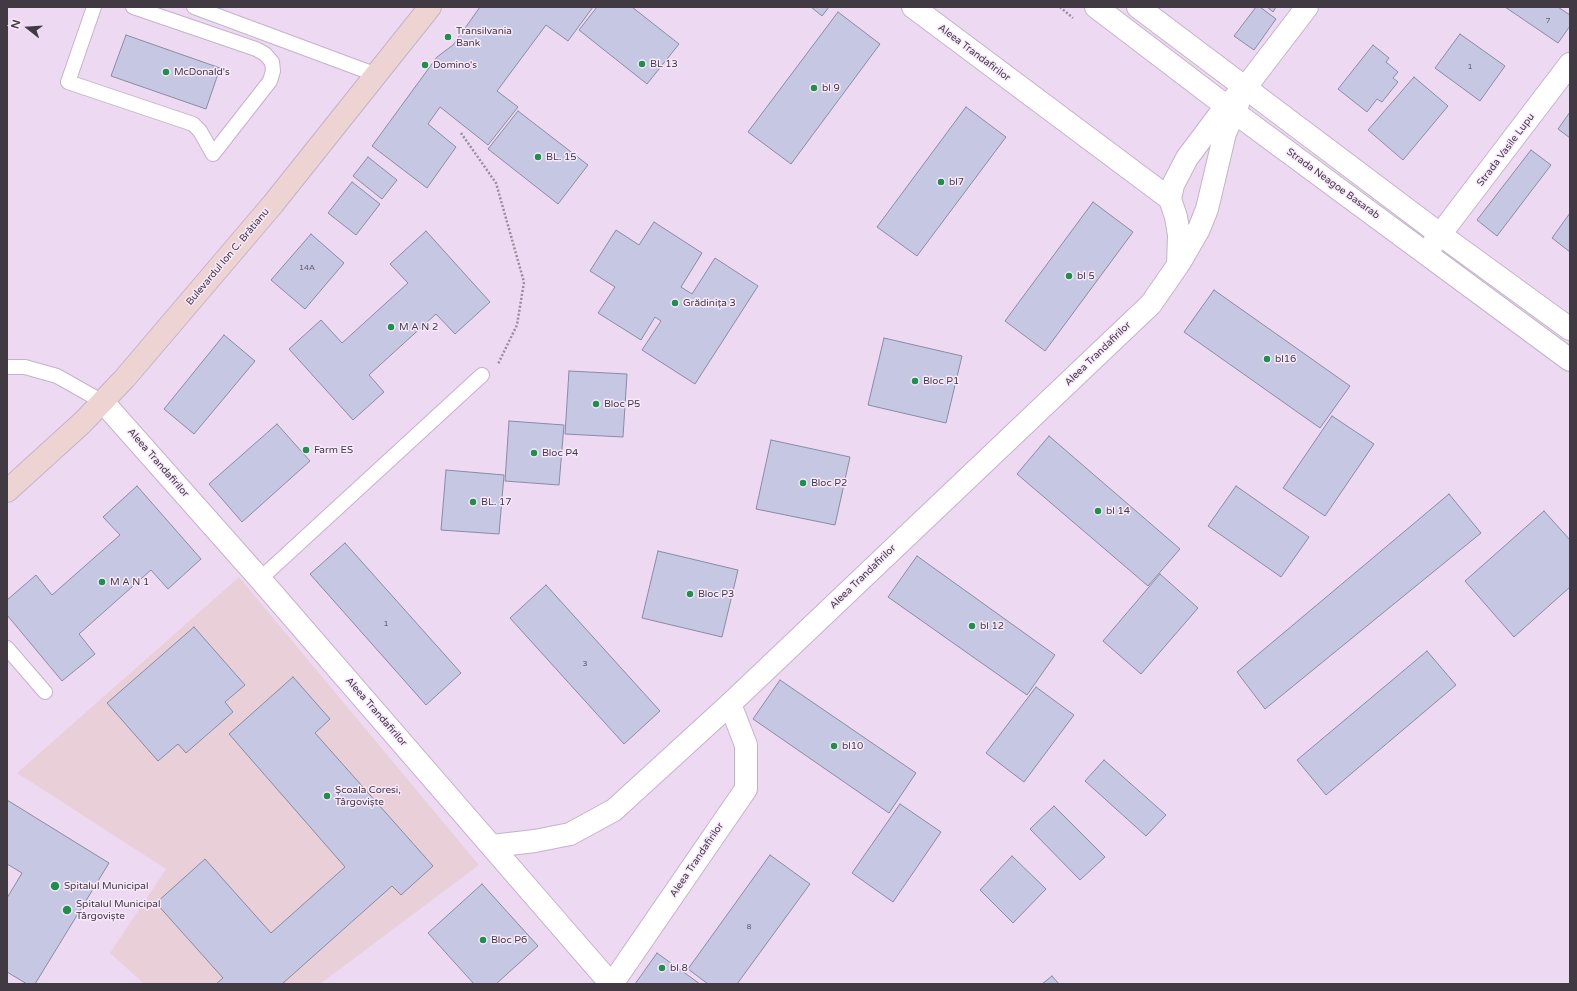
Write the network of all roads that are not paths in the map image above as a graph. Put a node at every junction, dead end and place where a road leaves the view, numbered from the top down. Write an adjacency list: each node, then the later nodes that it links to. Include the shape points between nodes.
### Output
1 (94, 7): 2 (lane, via 68,82 193,124 213,154 270,81 272,62 256,49)
2 (133, 7)
3 (194, 7): 10 (lane)
4 (430, 7): 10 (main road, Bulevardul Ion C. Brătianu)
5 (913, 7): 13 (street, Aleea Trandafirilor)
6 (1096, 7): 12 (street, Strada Neagoe Basarab)
7 (1138, 7): 11 (street)
8 (1307, 7): 11 (street)
9 (1570, 64): 14 (street, Strada Vasile Lupu)
10 (377, 75): 21 (main road, Bulevardul Ion C. Brătianu, via 273,204)
11 (1245, 88): 12 (street); 14 (street)
12 (1230, 108): 13 (street, via 1181,167); 15 (street, Strada Neagoe Basarab); 16 (street, Aleea Trandafirilor, via 1207,209 1199,229)
13 (1170, 199): 16 (street, via 1179,235)
14 (1441, 235): 15 (street, Strada Vasile Lupu); 17 (street)
15 (1426, 253): 18 (street, Strada Neagoe Basarab)
16 (1178, 265): 26 (street, Aleea Trandafirilor, via 1151,304)
17 (1570, 329)
18 (1570, 360)
19 (7, 367): 21 (lane, via 25,367 57,376)
20 (482, 375): 23 (lane)
21 (103, 402): 22 (main road, Bulevardul Ion C. Brătianu); 23 (street, Aleea Trandafirilor)
22 (7, 490)
23 (260, 579): 27 (street, Aleea Trandafirilor)
24 (7, 648): 25 (lane)
25 (45, 692)
26 (730, 704): 27 (street, Aleea Trandafirilor, via 614,810 570,834); 28 (street, Aleea Trandafirilor, via 746,745 746,789)
27 (492, 846): 28 (street, Aleea Trandafirilor)
28 (612, 984)

